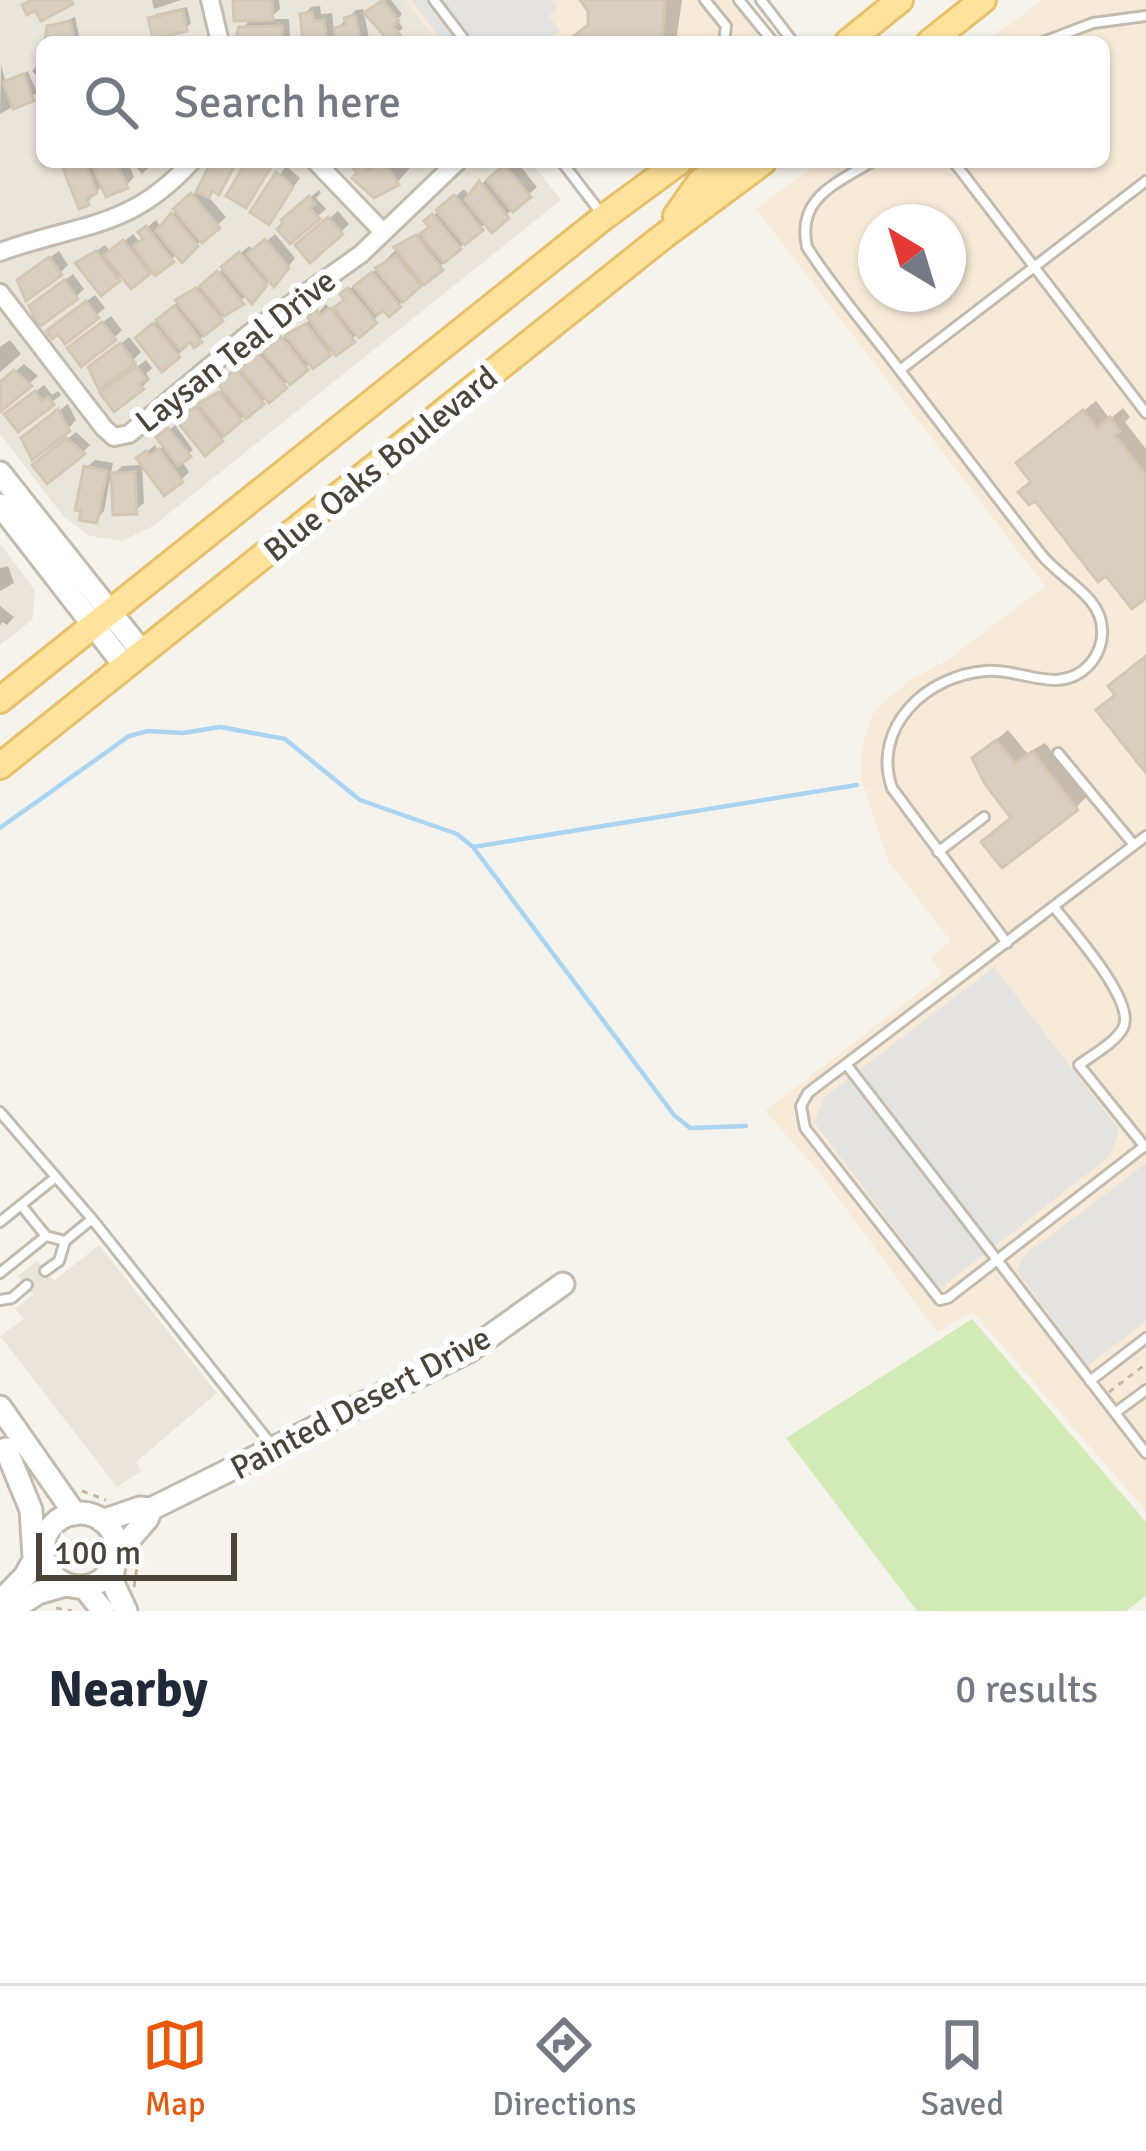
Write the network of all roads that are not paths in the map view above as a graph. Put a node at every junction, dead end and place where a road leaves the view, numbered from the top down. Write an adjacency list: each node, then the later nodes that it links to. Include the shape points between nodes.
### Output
1 (210, 0): 9 (street)
2 (434, 0): 10 (lane)
3 (705, 0): 11 (lane)
4 (740, 0): 12 (lane)
5 (760, 0): 13 (lane)
6 (900, 0): 14 (main road)
7 (983, 0): 15 (main road)
8 (1146, 16): 16 (lane)
9 (219, 36)
10 (461, 36)
11 (725, 36)
12 (768, 36)
13 (788, 36)
14 (855, 36)
15 (938, 36)
16 (1059, 36)
17 (185, 168): 30 (street, via 119,218)
18 (322, 168): 28 (street)
19 (451, 168): 28 (street)
20 (570, 168): 27 (lane)
21 (671, 168): 27 (main road, Blue Oaks Boulevard)
22 (718, 168): 29 (main road)
23 (755, 168): 29 (main road, Blue Oaks Boulevard)
24 (862, 168): 33 (lane, via 815,200 804,231 818,263)
25 (959, 168): 31 (lane)
26 (1146, 181): 31 (lane)
27 (604, 217): 37 (main road, Blue Oaks Boulevard)
28 (383, 232): 32 (street, Laysan Teal Drive, via 129,434 114,437)
29 (661, 238): 38 (main road, Blue Oaks Boulevard)
30 (0, 252)
31 (1035, 266): 33 (lane); 34 (lane)
32 (0, 293)
33 (900, 370): 45 (lane, via 1060,578 1088,597 1103,626 1093,662 1077,675 1044,681 990,670 968,674 929,691 898,721 887,773)
34 (1146, 413)
35 (0, 473): 37 (street)
36 (0, 505): 37 (street)
37 (102, 619): 38 (street); 39 (main road, Blue Oaks Boulevard)
38 (134, 659): 41 (main road, Blue Oaks Boulevard)
39 (0, 700)
40 (1058, 753): 44 (lane)
41 (0, 766)
42 (984, 817): 45 (lane)
43 (1146, 836): 44 (lane)
44 (1134, 845): 46 (lane)
45 (938, 852): 47 (lane)
46 (1054, 907): 47 (lane); 52 (lane, via 1125,1003 1120,1033 1079,1065)
47 (1006, 943): 48 (lane)
48 (846, 1064): 59 (lane); 59 (lane, via 804,1099 805,1128 940,1300)
49 (0, 1112): 50 (lane)
50 (10, 1123): 51 (lane); 53 (lane)
51 (0, 1129)
52 (1145, 1146): 59 (lane)
53 (56, 1178): 54 (lane); 55 (lane)
54 (21, 1205): 56 (lane); 57 (lane)
55 (92, 1219): 58 (lane); 71 (lane)
56 (0, 1222)
57 (46, 1236): 58 (lane); 61 (lane)
58 (65, 1241): 60 (lane, via 59,1262)
59 (998, 1260): 66 (lane)
60 (45, 1271)
61 (0, 1273)
62 (562, 1284): 71 (street, Painted Desert Drive, via 469,1351)
63 (27, 1285): 64 (lane)
64 (0, 1300)
65 (1146, 1338): 66 (lane)
66 (1090, 1381): 69 (lane)
67 (1146, 1390): 69 (lane)
68 (0, 1407): 74 (street)
69 (1115, 1413): 72 (lane)
70 (3, 1444): 76 (street, via 34,1483 46,1518)
71 (274, 1448): 73 (street, Painted Desert Drive)
72 (1146, 1453)
73 (151, 1509): 75 (street, Painted Desert Drive); 77 (street, Painted Desert Drive)
74 (75, 1514): 75 (street); 76 (street, via 57,1521)
75 (102, 1521): 77 (street, via 114,1536)
76 (41, 1547): 78 (street, via 50,1573); 79 (street)
77 (115, 1560): 78 (street, via 102,1580); 80 (street, via 112,1581)
78 (75, 1586): 81 (street, via 38,1592); 82 (street)
79 (0, 1602)
80 (132, 1605)
81 (10, 1611)
82 (103, 1611)

